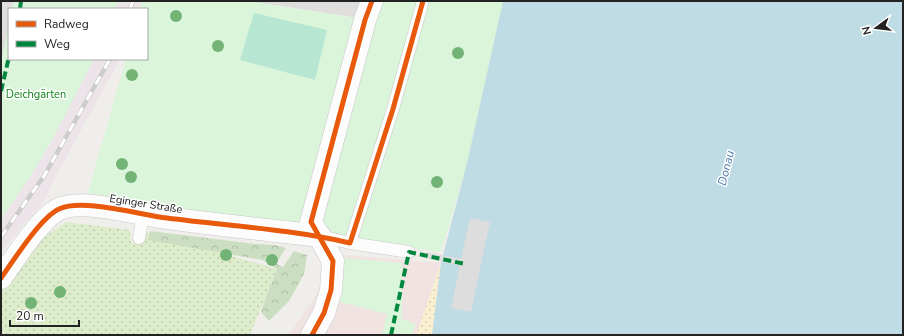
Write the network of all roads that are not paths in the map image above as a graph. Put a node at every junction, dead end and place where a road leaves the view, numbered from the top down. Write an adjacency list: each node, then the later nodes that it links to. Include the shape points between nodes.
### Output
1 (372, 1): 4 (street, via 311,222)
2 (424, 1): 6 (lane)
3 (143, 215): 4 (street, Eginger Straße); 5 (lane); 8 (street, Eginger Straße, via 114,208 78,205 58,209 45,219)
4 (320, 236): 6 (lane); 9 (street, via 333,261 331,290 324,313)
5 (139, 238)
6 (350, 243): 7 (lane)
7 (409, 252)
8 (1, 278)
9 (312, 335)

